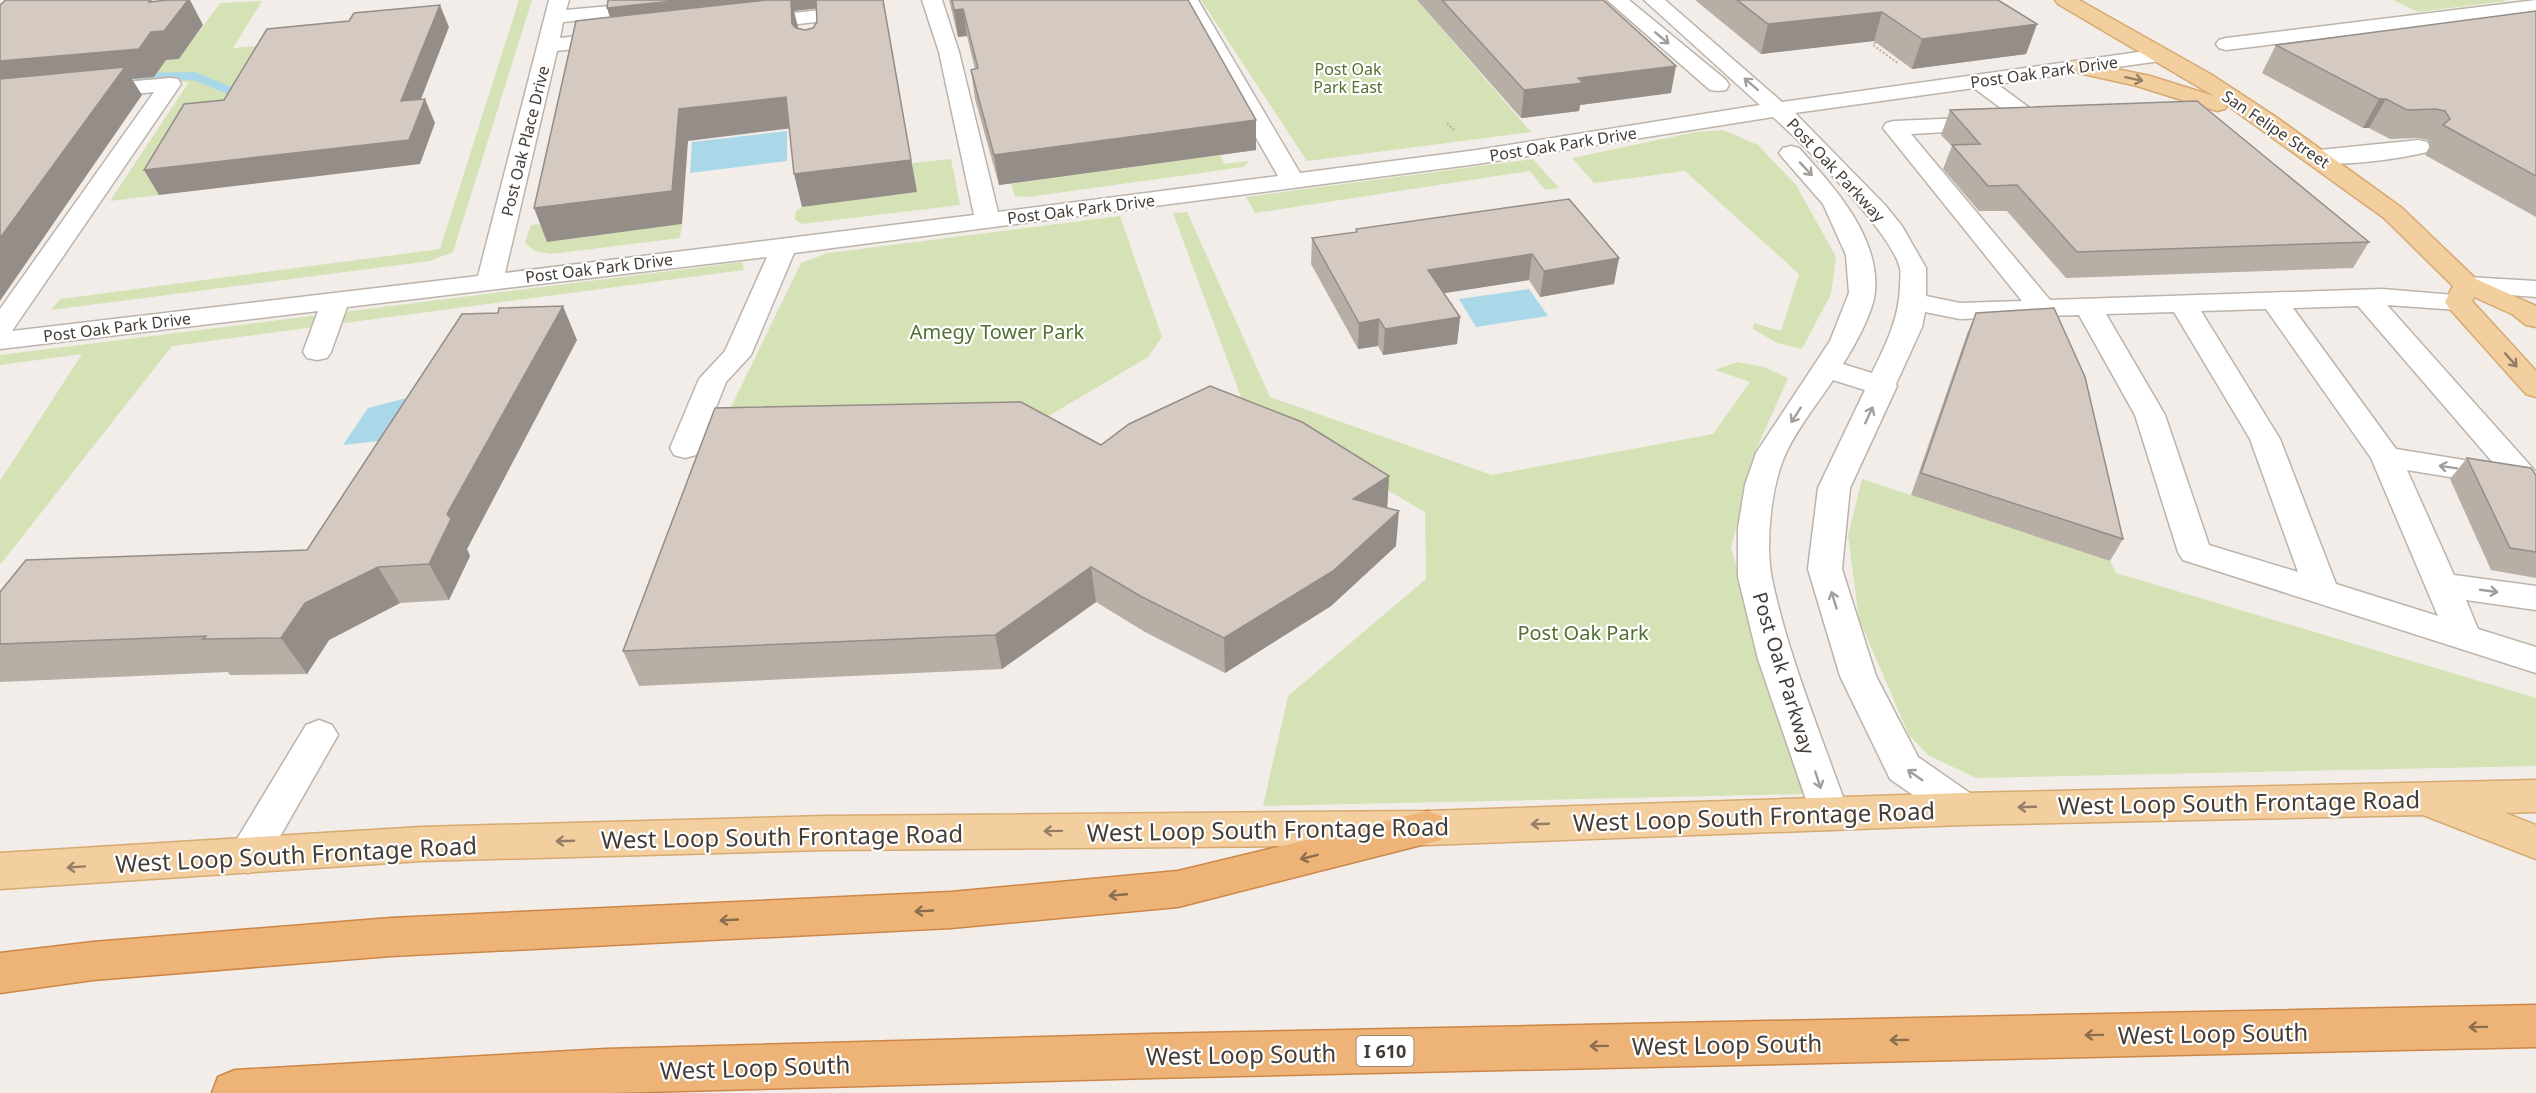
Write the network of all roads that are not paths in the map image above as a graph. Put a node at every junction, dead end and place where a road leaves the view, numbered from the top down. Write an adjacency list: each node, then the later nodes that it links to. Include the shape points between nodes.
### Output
1 (738, 0): 8 (street)
2 (932, 0): 26 (street, via 949,52)
3 (1188, 0): 25 (street)
4 (1617, 0): 21 (street, Post Oak Parkway, one-way to 21)
5 (1654, 0): 21 (street, Post Oak Parkway, one-way to 5)
6 (2065, 0): 10 (main road, San Felipe Street)
7 (2536, 6): 15 (street)
8 (557, 8): 16 (street, Post Oak Place Drive)
9 (883, 9): 11 (street)
10 (2091, 15): 17 (main road, San Felipe Street); 18 (main road, via 2096,42)
11 (810, 17): 12 (street); 14 (street)
12 (727, 26)
13 (633, 36): 16 (street)
14 (810, 40)
15 (2226, 44)
16 (548, 46): 28 (street, Post Oak Place Drive)
17 (2160, 55): 18 (street, Post Oak Park Drive); 22 (main road, San Felipe Street)
18 (2077, 67): 19 (street, Post Oak Park Drive); 22 (main road, one-way to 22, via 2168,88)
19 (1979, 81): 21 (street, Post Oak Park Drive); 37 (street, via 2046,121 1893,128)
20 (0, 100): 39 (street, via 170,84)
21 (1764, 111): 25 (street, Post Oak Park Drive, via 1543,148); 33 (street, Post Oak Parkway, via 1876,210 1893,231 1913,268); 42 (street, Post Oak Parkway, one-way to 42, via 1834,202 1858,255 1862,293 1844,341)
22 (2268, 122): 24 (main road, San Felipe Street)
23 (2419, 147): 24 (street)
24 (2317, 156): 30 (main road, San Felipe Street, via 2393,213)
25 (1293, 181): 26 (street, Post Oak Park Drive)
26 (988, 221): 27 (street, Post Oak Park Drive)
27 (783, 247): 28 (street, Post Oak Park Drive); 45 (street, via 737,355 713,379)
28 (490, 281): 32 (street, Post Oak Park Drive)
29 (2536, 289): 30 (street)
30 (2463, 294): 31 (street); 38 (main road, San Felipe Street, via 2522,308); 44 (main road, San Felipe Street, one-way to 44)
31 (2366, 298): 34 (street); 47 (street)
32 (336, 300): 40 (street, Post Oak Park Drive); 41 (street)
33 (1912, 301): 37 (street, via 1960,311); 43 (street, Post Oak Parkway, via 1908,327)
34 (2274, 301): 35 (street); 46 (street)
35 (2183, 304): 36 (street); 49 (street, via 2265,440)
36 (2089, 308): 37 (street); 49 (street, via 2150,415 2195,552)
37 (2043, 309)
38 (2536, 319)
39 (0, 329)
40 (0, 341)
41 (317, 352)
42 (1826, 368): 43 (street); 57 (street, Post Oak Parkway, one-way to 57, via 1771,453 1754,528 1755,577 1776,659)
43 (1883, 386): 56 (street, Post Oak Parkway, one-way to 43, via 1904,768 1858,676 1825,569 1834,488)
44 (2536, 388)
45 (685, 448)
46 (2386, 458): 47 (street, one-way to 46); 48 (street)
47 (2531, 488)
48 (2442, 585): 50 (street, one-way to 50); 51 (street)
49 (2322, 593): 51 (street)
50 (2536, 598)
51 (2465, 638): 52 (street)
52 (2536, 660)
53 (319, 735): 60 (street)
54 (2536, 796): 55 (main road, West Loop South Frontage Road)
55 (2421, 797): 56 (main road, West Loop South Frontage Road, one-way to 56); 59 (main road)
56 (1963, 809): 57 (main road, West Loop South Frontage Road)
57 (1829, 814): 58 (main road, West Loop South Frontage Road, one-way to 58)
58 (1427, 828): 60 (main road, West Loop South Frontage Road, one-way to 60, via 825,833 421,844); 62 (highway, one-way to 62, via 1178,889 951,910 391,937 93,961)
59 (2536, 842)
60 (248, 855): 61 (main road, West Loop South Frontage Road, one-way to 61)
61 (0, 872)
62 (0, 973)
63 (2536, 1026): 64 (highway, West Loop South / I 610, one-way to 64, via 606,1071)
64 (235, 1093)

